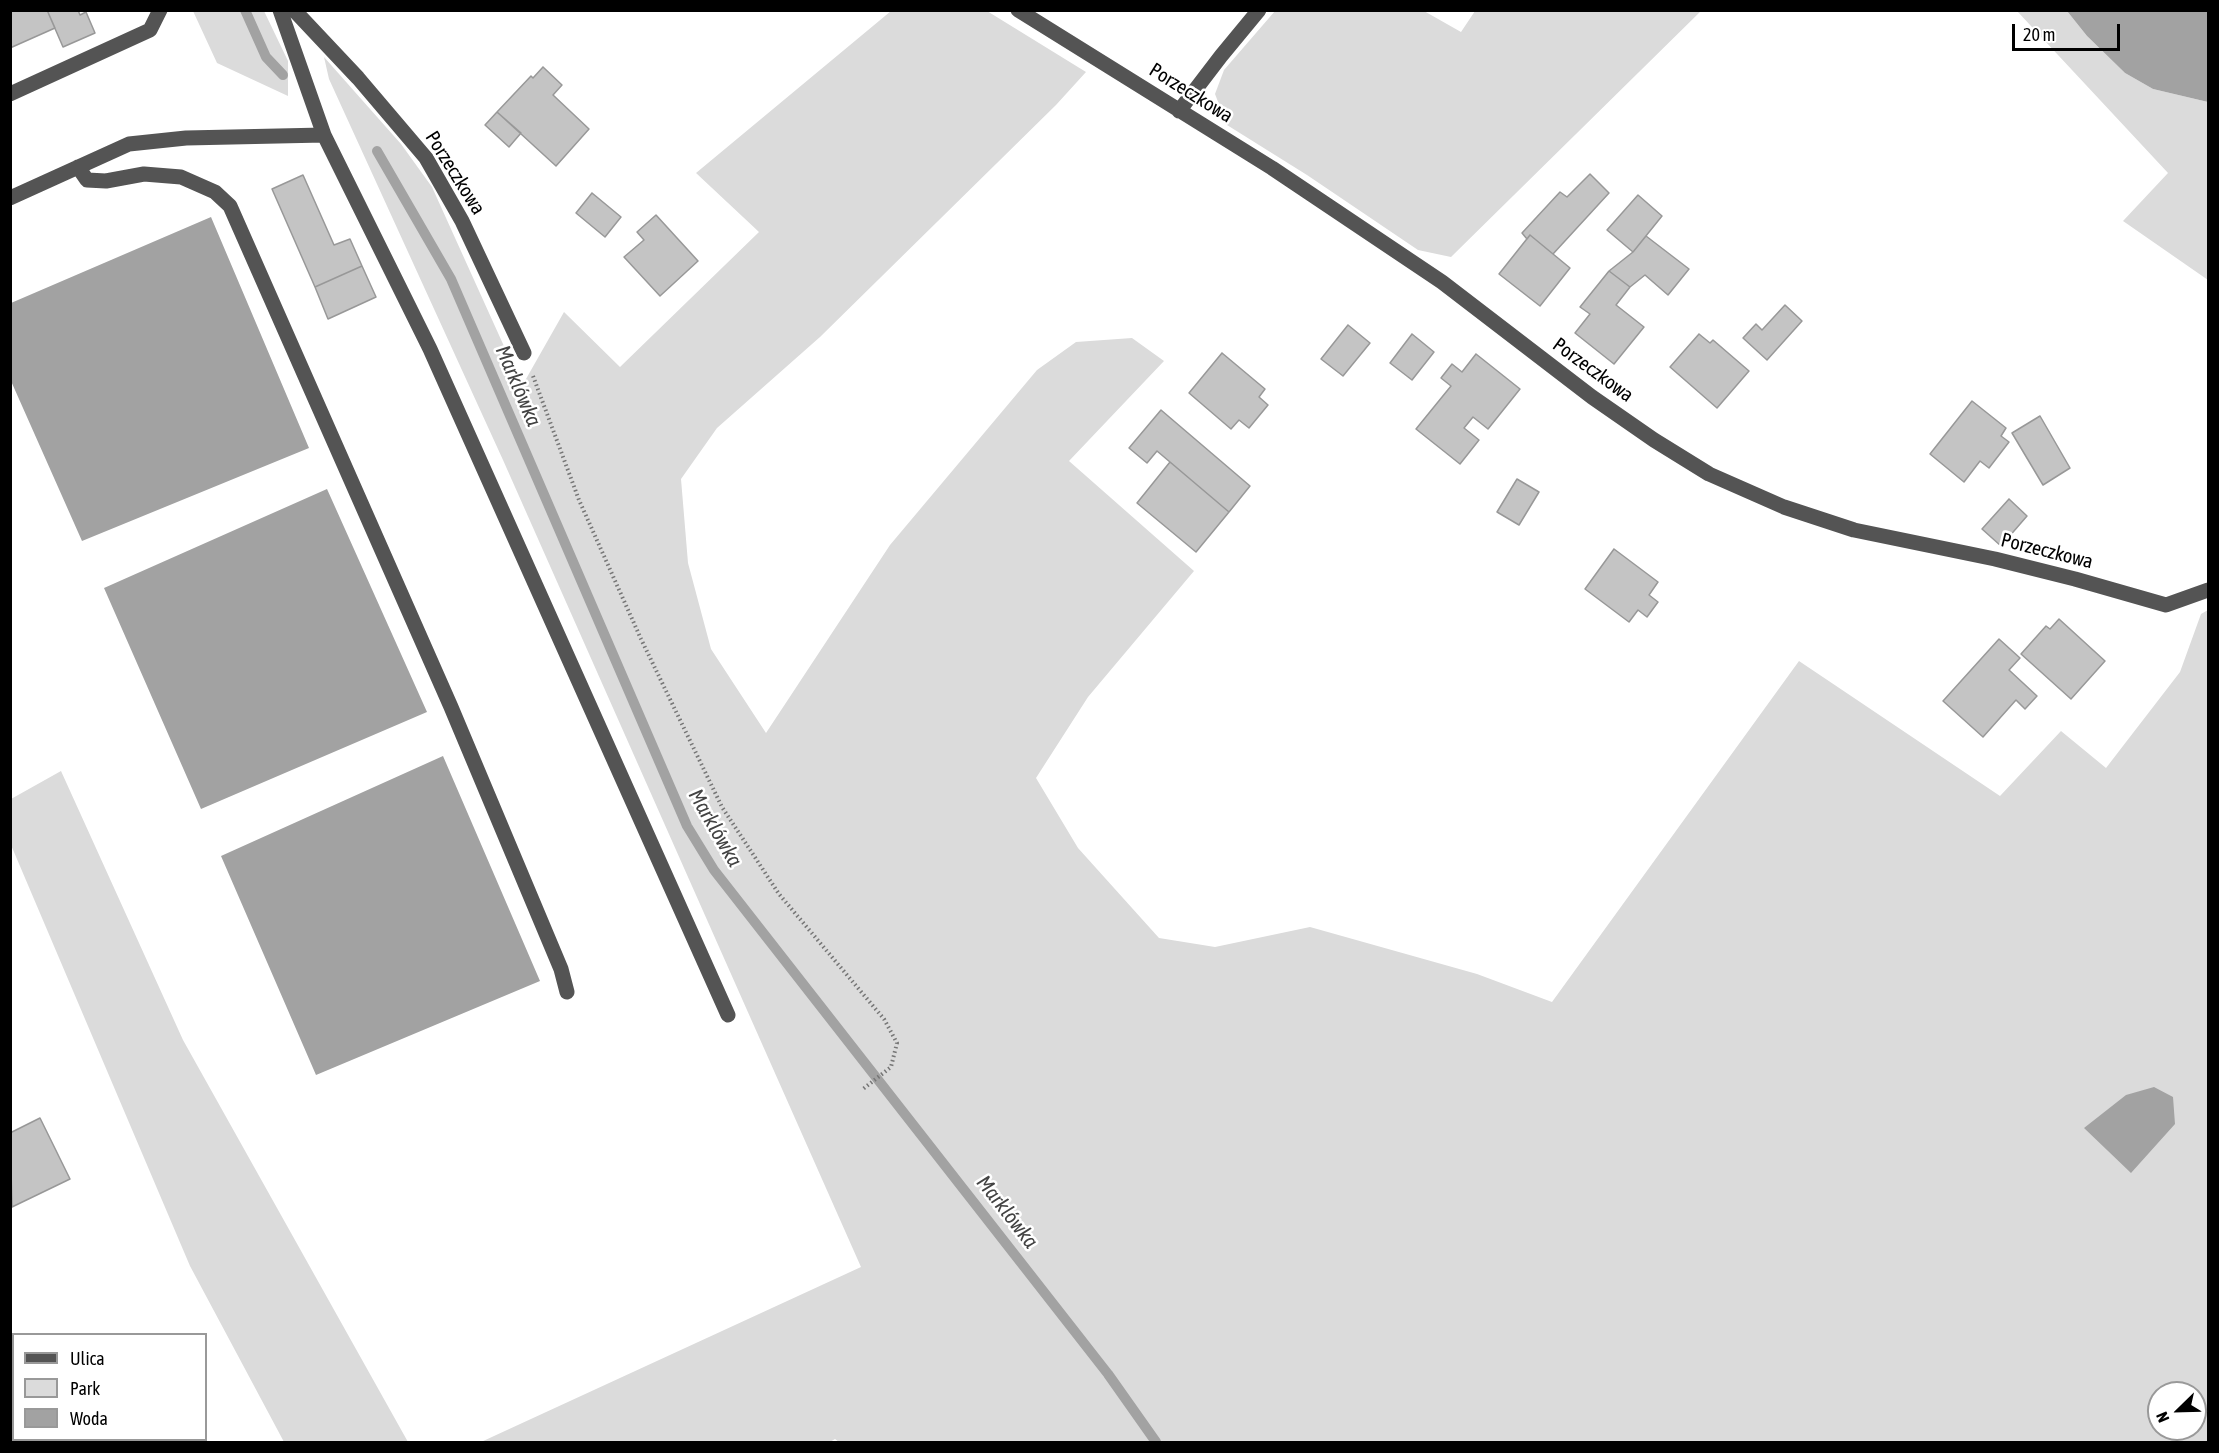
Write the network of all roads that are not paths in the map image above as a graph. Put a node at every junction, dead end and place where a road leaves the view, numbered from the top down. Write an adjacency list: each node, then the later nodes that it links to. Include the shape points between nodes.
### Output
1 (160, 10): 6 (street, via 150,30)
2 (280, 10): 8 (street)
3 (294, 10): 11 (street, Porzeczkowa, via 426,158 462,220)
4 (1017, 10): 7 (street, Porzeczkowa)
5 (1258, 10): 7 (street)
6 (10, 94)
7 (1179, 111): 12 (street, Porzeczkowa, via 1442,282 1592,397 1709,474 1784,507 1854,530 2018,565 2166,605)
8 (324, 135): 9 (street, via 186,138 129,144); 14 (street, via 430,350)
9 (78, 167): 10 (street); 13 (street, via 87,180 144,174 181,177 215,192 230,206 451,707 561,969)
10 (10, 198)
11 (524, 353)
12 (2208, 590)
13 (567, 992)
14 (728, 1015)

